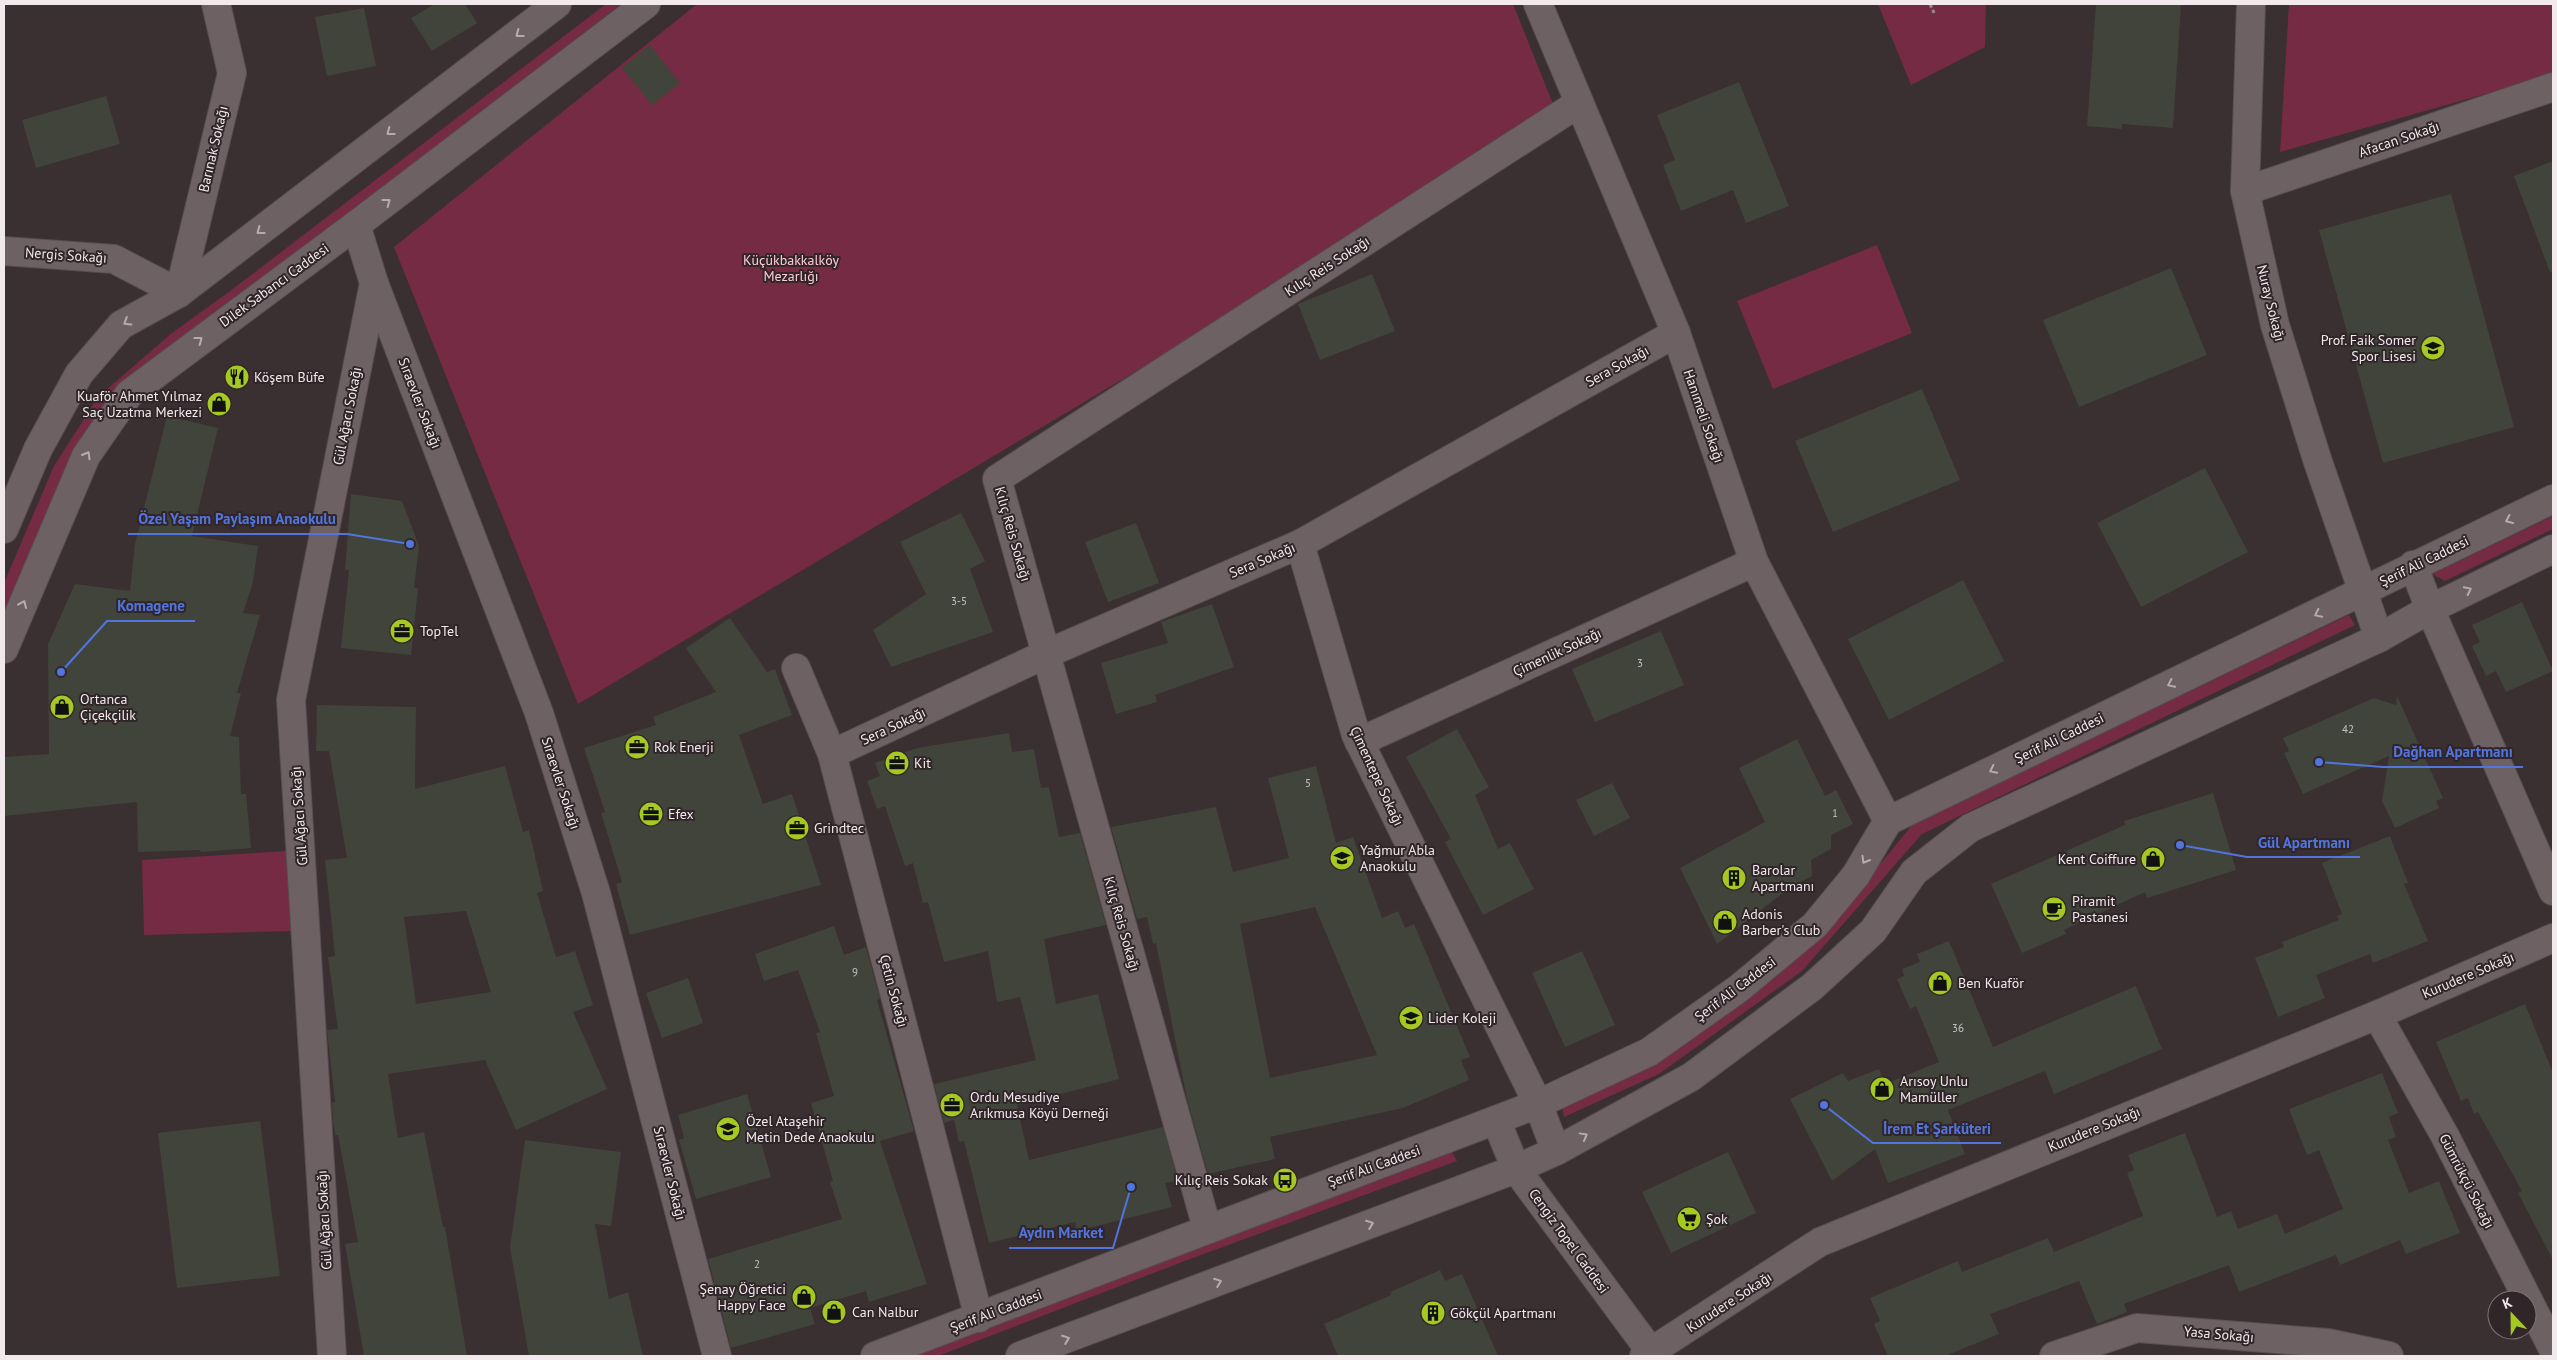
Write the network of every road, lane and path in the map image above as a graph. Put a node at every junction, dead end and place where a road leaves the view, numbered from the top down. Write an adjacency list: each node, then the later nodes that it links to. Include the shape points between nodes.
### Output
1 (216, 4): 14 (street, Barınak Sokağı, via 232,73)
2 (557, 4): 14 (street, one-way to 14)
3 (646, 4): 11 (street, Dilek Sabancı Caddesi, one-way to 3)
4 (1538, 4): 9 (street, Hanımeli Sokağı)
5 (1930, 4): 7 (path)
6 (2252, 4): 10 (street, Nuray Sokağı)
7 (1934, 13)
8 (2553, 87): 10 (street, Afacan Sokağı)
9 (1579, 103): 15 (street, Hanımeli Sokağı); 26 (street, Kılıç Reis Sokağı, via 997,479)
10 (2245, 191): 22 (street, Nuray Sokağı, via 2275,325)
11 (356, 225): 13 (street, Sıraevler Sokağı); 25 (street, Dilek Sabancı Caddesi, one-way to 11, via 86,456 129,394)
12 (4, 251): 14 (street, Nergis Sokağı, via 114,258)
13 (374, 282): 42 (street, Gül Ağacı Sokağı, via 291,700); 43 (street, Sıraevler Sokağı, via 539,713 596,893)
14 (179, 293): 17 (street, one-way to 17, via 121,325 79,374 38,449)
15 (1676, 333): 18 (street, Sera Sokağı); 20 (street, Hanımeli Sokağı)
16 (2553, 499): 21 (street, Şerif Ali Caddesi, one-way to 21)
17 (4, 530)
18 (1300, 544): 26 (street, Sera Sokağı); 28 (street, Çimentepe Sokağı)
19 (2553, 550): 23 (street, one-way to 19)
20 (1754, 562): 28 (street, Çimenlik Sokağı); 30 (street, Hanımeli Sokağı)
21 (2413, 566): 22 (street, Şerif Ali Caddesi); 23 (street)
22 (2362, 592): 24 (street, Nuray Sokağı); 30 (street, Şerif Ali Caddesi, one-way to 30)
23 (2430, 609): 24 (street); 31 (street)
24 (2379, 638): 36 (street, one-way to 24, via 1691,1077 1812,987 1873,931 1914,872 1970,828)
25 (4, 649)
26 (1046, 654): 29 (street, Sera Sokağı); 38 (street, Kılıç Reis Sokağı)
27 (796, 668): 29 (street, Çetin Sokağı)
28 (1359, 742): 34 (street, Çimentepe Sokağı)
29 (832, 754): 39 (street, Çetin Sokağı)
30 (1888, 820): 34 (street, Şerif Ali Caddesi, one-way to 34, via 1856,875 1816,925 1738,989 1649,1052)
31 (2553, 891)
32 (2553, 938): 33 (street, Kurudere Sokağı)
33 (2377, 1015): 40 (street, Gümrükçü Sokağı, via 2445,1136); 41 (street, Kurudere Sokağı, via 1820,1242)
34 (1538, 1104): 35 (street, Şerif Ali Caddesi); 36 (street, Çimentepe Sokağı)
35 (1496, 1120): 37 (street, Cengiz Topel Caddesi); 38 (street, Şerif Ali Caddesi)
36 (1556, 1151): 37 (street)
37 (1516, 1169): 41 (street, Cengiz Topel Caddesi); 45 (street, one-way to 37)
38 (1207, 1228): 39 (street, Şerif Ali Caddesi)
39 (979, 1318): 44 (street, Şerif Ali Caddesi)
40 (2553, 1348)
41 (1650, 1355)
42 (332, 1356)
43 (717, 1356)
44 (875, 1356)
45 (1020, 1356)
46 (2054, 1356): 47 (street, Yasa Sokağı, via 2137,1328 2328,1343)
47 (2389, 1356)

